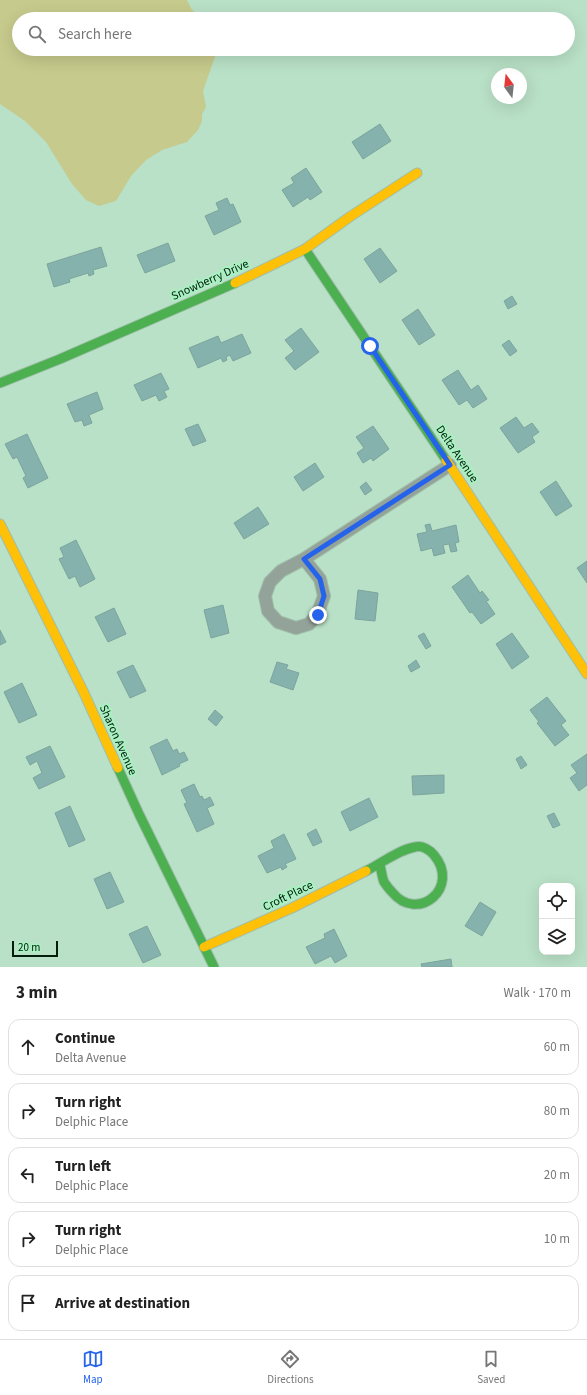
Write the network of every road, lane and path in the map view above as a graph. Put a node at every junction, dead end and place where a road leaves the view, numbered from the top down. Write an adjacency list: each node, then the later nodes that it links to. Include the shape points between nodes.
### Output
1 (417, 173): 2 (street, Snowberry Drive)
2 (305, 249): 3 (street, Snowberry Drive, via 233,284); 4 (street, Delta Avenue)
3 (0, 383)
4 (450, 465): 6 (street); 7 (street, Delta Avenue)
5 (0, 524): 9 (street, Sharon Avenue, via 84,693)
6 (304, 559): 6 (street, via 281,571 270,582 265,596 268,611 278,622 296,628 309,624 318,615 324,596 320,579)
7 (587, 674)
8 (380, 864): 8 (street, Croft Place, via 402,851 417,846 428,849 442,869 443,883 435,896 425,903 412,904 396,897 384,882); 9 (street, Croft Place, via 292,908)
9 (204, 947): 10 (street, Sharon Avenue)
10 (214, 967)

